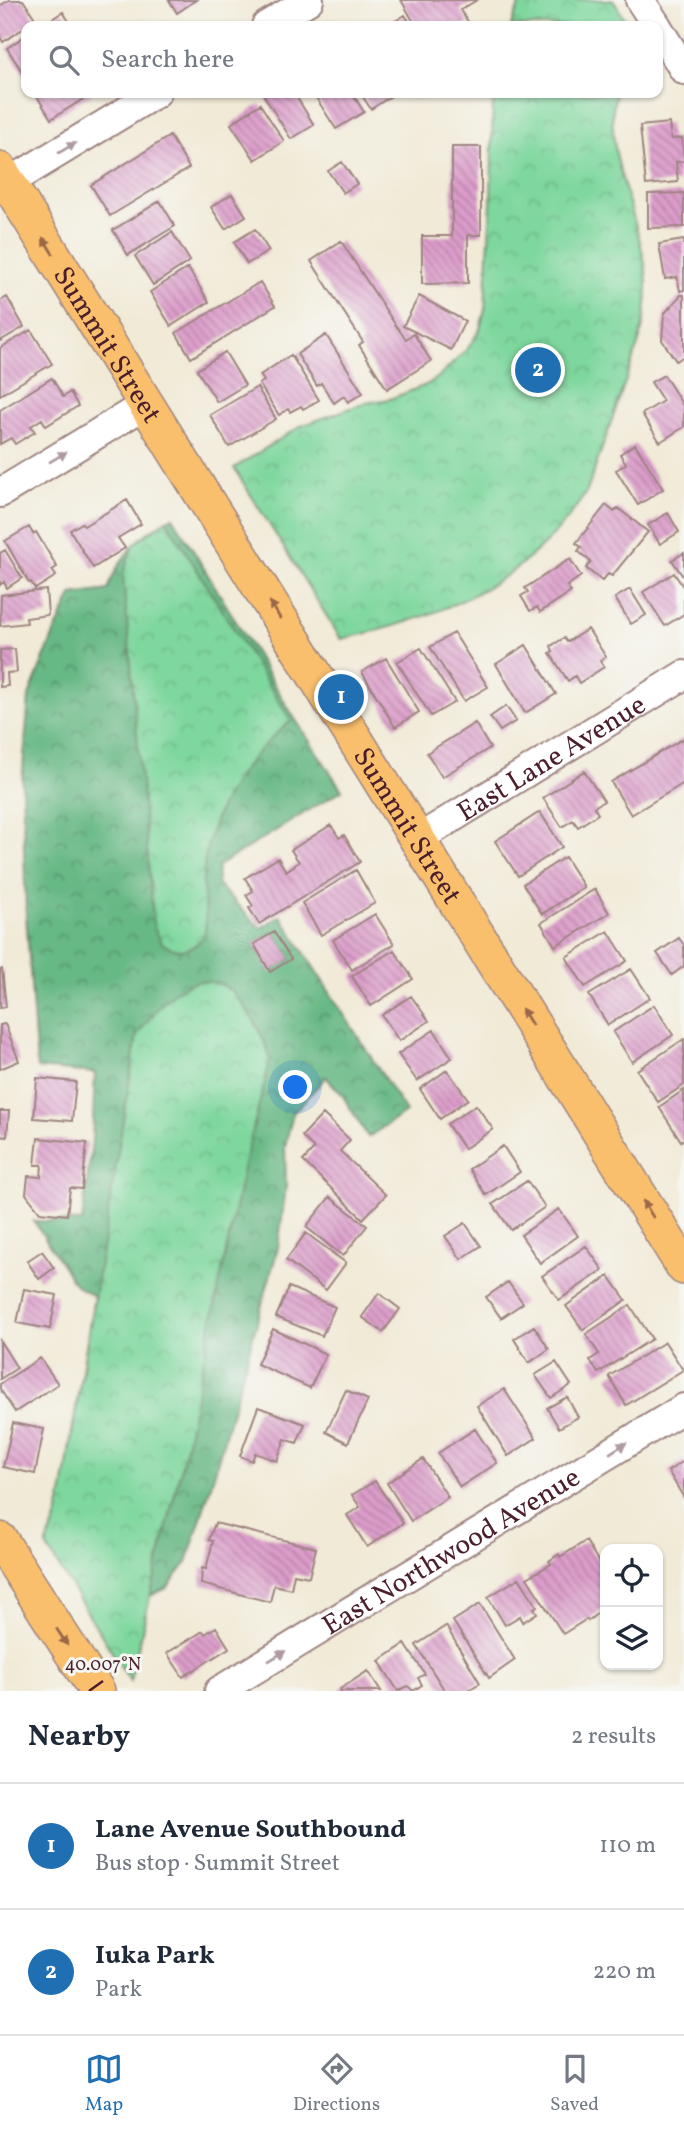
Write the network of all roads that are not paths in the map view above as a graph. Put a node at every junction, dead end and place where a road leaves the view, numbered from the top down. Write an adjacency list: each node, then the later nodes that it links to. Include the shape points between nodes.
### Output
1 (309, 0): 3 (street)
2 (640, 0): 4 (street)
3 (274, 21)
4 (653, 21)
5 (663, 37): 6 (street)
6 (684, 70)
7 (147, 98): 8 (street, one-way to 7)
8 (4, 177): 9 (main road, Summit Street, one-way to 8)
9 (146, 404): 10 (street, one-way to 9); 12 (main road, Summit Street, one-way to 9)
10 (0, 493)
11 (684, 675): 12 (street, East Lane Avenue)
12 (418, 839): 13 (main road, Summit Street, one-way to 12)
13 (684, 1267)
14 (684, 1408): 17 (street, East Northwood Avenue, one-way to 14)
15 (0, 1540): 16 (main road, one-way to 16)
16 (97, 1691)
17 (219, 1691)

